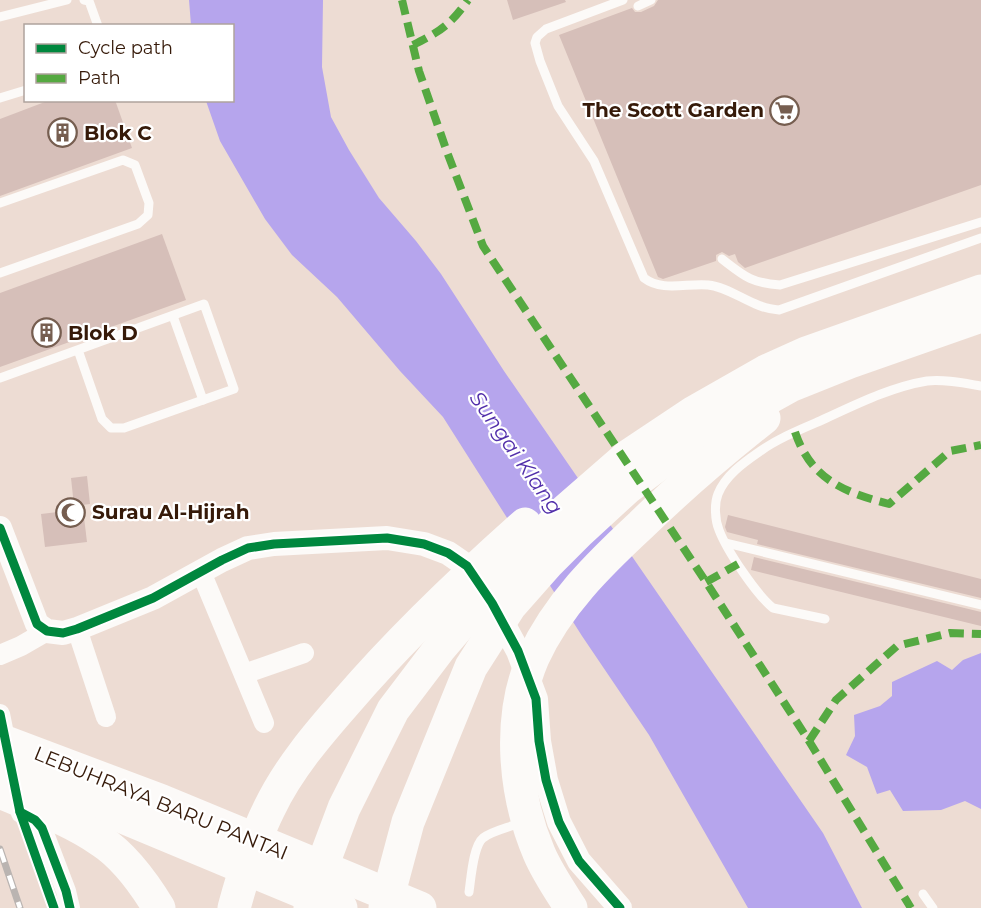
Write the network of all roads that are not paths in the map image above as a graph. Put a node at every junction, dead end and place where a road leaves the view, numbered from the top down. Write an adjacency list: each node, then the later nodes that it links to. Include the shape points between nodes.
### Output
1 (67, 0): 6 (lane)
2 (84, 0): 7 (lane)
3 (623, 0): 12 (lane, via 546,29 536,43 558,106 594,161 644,278 650,282 664,286 711,285 767,309 779,310)
4 (651, 0): 5 (lane)
5 (638, 6)
6 (0, 16)
7 (97, 24)
8 (24, 91): 9 (lane)
9 (0, 98)
10 (0, 203): 14 (lane, via 123,160 135,165 149,203 148,216 138,224)
11 (981, 222): 13 (lane, via 780,285 747,278)
12 (981, 238)
13 (722, 259)
14 (0, 273)
15 (981, 291): 23 (highway, via 766,371)
16 (173, 316): 18 (lane); 22 (lane); 22 (lane, via 204,304 234,389)
17 (981, 316): 20 (highway)
18 (78, 350): 19 (lane); 22 (lane, via 102,419 111,428 123,428)
19 (0, 378)
20 (790, 386): 48 (highway, via 716,427 627,488 548,563 510,606 471,667 408,822); 50 (highway, via 765,418 706,464 601,562 566,604 533,658 523,688 517,743 521,793 539,854)
21 (981, 386): 25 (lane, via 928,381 906,386 853,406 760,451 724,482 717,496 715,513)
22 (203, 400)
23 (628, 456): 45 (highway, via 560,493 414,627 322,730 268,810); 46 (highway, via 566,510 494,585 399,701 344,808)
24 (0, 528): 30 (street, via 31,612 37,624)
25 (726, 543): 27 (lane); 28 (lane, via 773,609)
26 (201, 572): 29 (street, via 153,598); 33 (street); 40 (street, via 248,548 387,537 424,544 467,566 518,651 536,699 546,780)
27 (981, 605)
28 (825, 619)
29 (77, 630): 30 (street); 35 (street)
30 (47, 631): 32 (street)
31 (304, 653): 33 (street)
32 (0, 654)
33 (244, 674): 36 (street)
34 (0, 714): 43 (street, via 20,812 42,828)
35 (106, 717)
36 (264, 723)
37 (0, 740): 49 (highway, LEBUHRAYA BARU PANTAI, via 162,801)
38 (0, 766): 47 (highway, LEBUHRAYA BARU PANTAI)
39 (0, 792): 44 (highway, via 103,841 129,867)
40 (545, 812): 41 (lane, via 481,840); 51 (street, via 559,822 579,861)
41 (469, 892)
42 (923, 894): 52 (lane)
43 (70, 908)
44 (159, 908)
45 (234, 908)
46 (310, 908)
47 (340, 908)
48 (385, 908)
49 (420, 908)
50 (571, 908)
51 (620, 908)
52 (933, 908)

